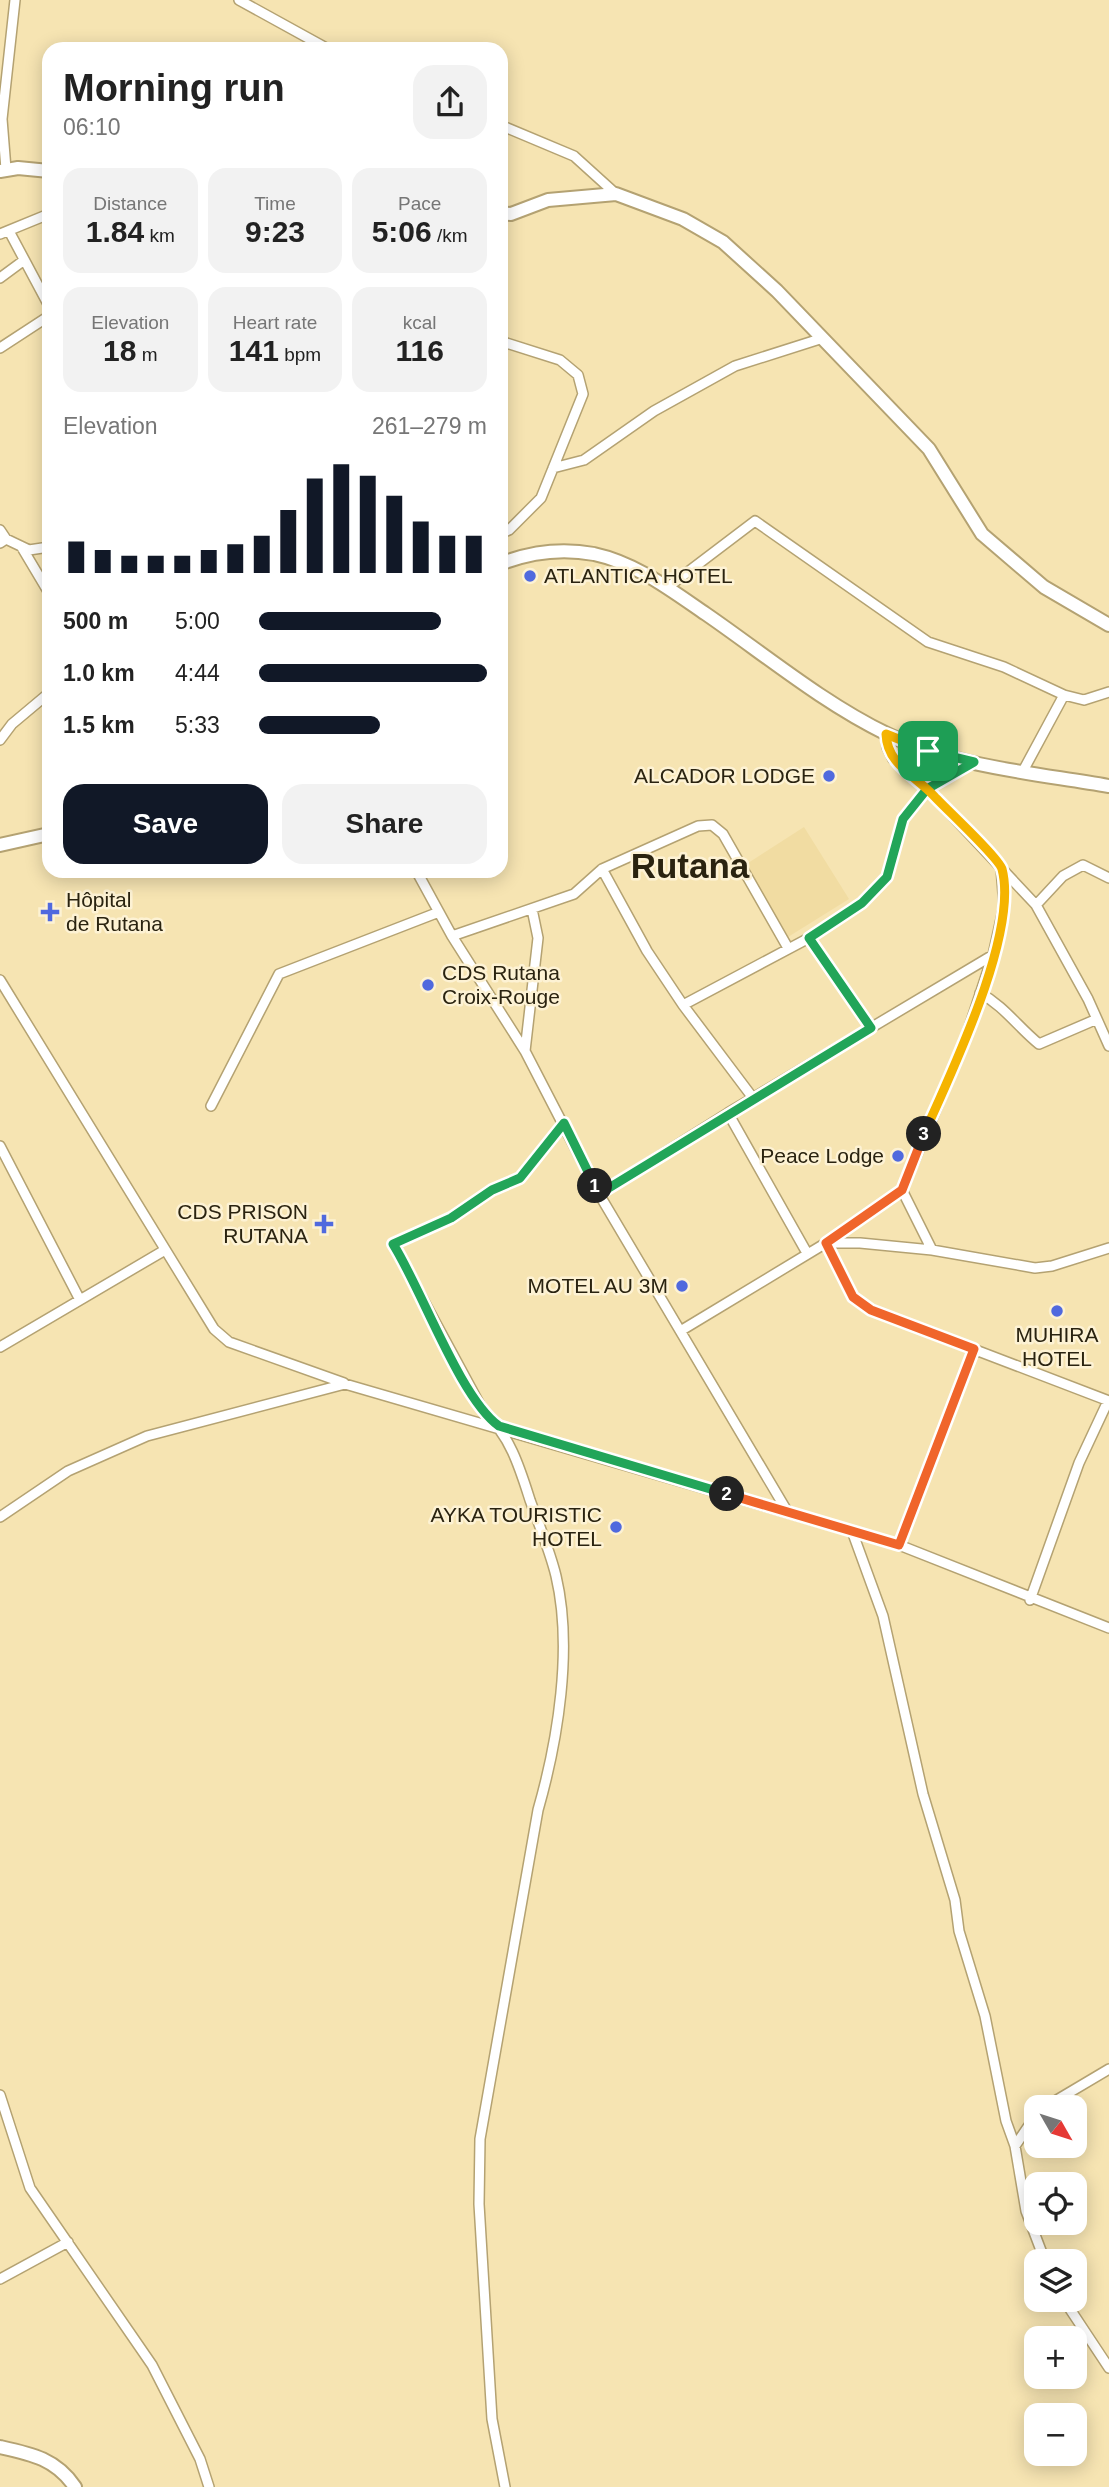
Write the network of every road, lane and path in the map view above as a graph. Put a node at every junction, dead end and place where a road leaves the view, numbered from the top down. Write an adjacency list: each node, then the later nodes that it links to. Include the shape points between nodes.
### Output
1 (15, 0): 5 (street, via 2,119)
2 (239, 0): 3 (street)
3 (315, 42)
4 (508, 128): 7 (street, via 574,156)
5 (3, 170): 6 (street)
6 (42, 171)
7 (616, 194): 8 (street, via 548,200); 15 (street, via 683,219 723,242)
8 (508, 214)
9 (42, 217): 10 (street)
10 (5, 232): 11 (street)
11 (23, 261): 12 (street); 13 (street)
12 (0, 278)
13 (42, 294)
14 (42, 321): 17 (street)
15 (823, 338): 18 (street, via 735,366 654,411 584,460); 27 (street, via 929,449 982,534 1044,587)
16 (508, 344): 18 (street, via 560,360 578,376 583,394)
17 (0, 348)
18 (553, 468): 19 (street, via 541,498)
19 (508, 527)
20 (0, 530): 21 (street)
21 (3, 541): 22 (street)
22 (21, 546): 23 (street); 25 (street)
23 (42, 548)
24 (508, 562): 26 (street, via 532,554 572,551 617,561)
25 (42, 581)
26 (668, 587): 29 (street, via 755,521 928,642 1004,667); 31 (street)
27 (1109, 625)
28 (1109, 692): 29 (street, via 1084,700)
29 (1065, 695): 34 (street)
30 (42, 700): 32 (street)
31 (886, 734): 33 (street); 36 (street, via 893,759)
32 (0, 740)
33 (974, 762): 34 (street); 36 (street)
34 (1023, 771): 35 (street)
35 (1109, 786)
36 (927, 789): 39 (street); 47 (street, via 903,819 887,877 862,903)
37 (42, 836): 38 (street)
38 (0, 845)
39 (1001, 867): 43 (street); 49 (street, via 1004,906)
40 (602, 869): 44 (street, via 574,894); 48 (street, via 698,826 712,825 723,834); 52 (street)
41 (420, 878): 45 (street)
42 (1109, 878): 43 (street, via 1083,865 1063,876)
43 (1036, 905): 53 (street)
44 (532, 909): 46 (street); 56 (street, via 538,938)
45 (439, 912): 46 (street); 58 (street, via 279,974)
46 (452, 936): 56 (street)
47 (809, 938): 48 (street); 54 (street)
48 (788, 948): 52 (street)
49 (993, 955): 51 (street); 54 (street)
50 (0, 980): 66 (street)
51 (980, 993): 53 (street, via 1002,1005 1018,1027 1039,1044); 62 (street, via 964,1043)
52 (683, 1005): 57 (street)
53 (1097, 1019): 55 (street)
54 (871, 1028): 57 (street)
55 (1109, 1046)
56 (524, 1051): 60 (street)
57 (753, 1098): 59 (street)
58 (211, 1106)
59 (728, 1113): 63 (street); 68 (street)
60 (564, 1123): 63 (street); 75 (street, via 520,1178 492,1190 451,1218 393,1244 486,1416)
61 (0, 1146): 69 (street)
62 (902, 1190): 64 (street); 67 (street)
63 (599, 1194): 70 (street)
64 (826, 1243): 67 (street); 68 (street); 72 (street, via 853,1297 871,1310)
65 (1109, 1248): 67 (street, via 1035,1268)
66 (165, 1250): 69 (street); 73 (street, via 214,1329 229,1342)
67 (932, 1250)
68 (807, 1253): 70 (street)
69 (80, 1300): 71 (street)
70 (682, 1330): 76 (street)
71 (0, 1347)
72 (974, 1349): 74 (street); 79 (street)
73 (345, 1384): 75 (street); 77 (street, via 147,1436 68,1471)
74 (1109, 1401): 80 (street, via 1079,1463)
75 (499, 1426): 76 (street); 95 (street, via 525,1483 556,1576 562,1622 559,1718 538,1810 480,2139 492,2418)
76 (787, 1511): 78 (street)
77 (0, 1517)
78 (852, 1531): 79 (street); 86 (street, via 883,1616 923,1794 956,1900 959,1931 985,2016)
79 (899, 1545): 80 (street)
80 (1030, 1600): 81 (street)
81 (1109, 1628)
82 (1109, 2069): 84 (street)
83 (0, 2095): 87 (street, via 30,2188)
84 (1065, 2095)
85 (1024, 2133): 86 (street)
86 (1015, 2146): 88 (street, via 1026,2211)
87 (68, 2242): 89 (street); 94 (street, via 152,2364 200,2459)
88 (1040, 2249)
89 (0, 2280)
90 (1073, 2312): 91 (street)
91 (1109, 2368)
92 (0, 2447): 93 (street, via 62,2469)
93 (75, 2487)
94 (209, 2487)
95 (505, 2487)

